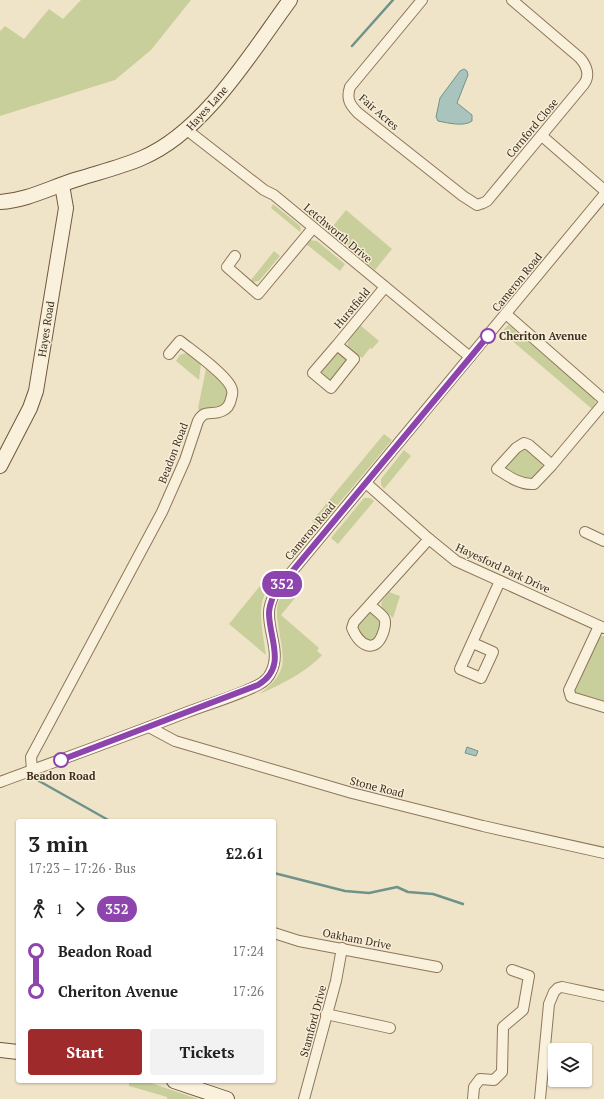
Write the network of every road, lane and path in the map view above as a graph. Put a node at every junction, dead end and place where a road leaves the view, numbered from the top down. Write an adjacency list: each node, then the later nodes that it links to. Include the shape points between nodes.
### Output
1 (290, 0): 4 (main road, Hayes Lane, via 235,76)
2 (422, 0): 10 (street, Fair Acres, via 350,87 348,98 358,113)
3 (512, 0): 5 (street, Cornford Close, via 586,66 586,81)
4 (187, 130): 6 (main road, Hayes Lane, via 143,158); 11 (street, Letchworth Drive, via 274,195)
5 (542, 136): 7 (street); 10 (street, Cornford Close, via 487,201)
6 (62, 185): 9 (main road, Hayes Lane, via 31,196); 21 (main road, Hayes Road, via 66,208 36,391)
7 (604, 190)
8 (604, 195): 14 (street, Cameron Road)
9 (0, 202)
10 (477, 205)
11 (313, 228): 12 (street, via 258,294 226,267); 13 (street, Letchworth Drive)
12 (235, 256)
13 (385, 287): 15 (street, Hurstfield); 17 (street, Letchworth Drive)
14 (506, 314): 17 (street, Cameron Road); 18 (street)
15 (337, 345)
16 (169, 354): 32 (street, Beadon Road, via 180,341 206,361 232,389 230,403 221,412 206,413 198,421 185,460 162,512 32,757)
17 (470, 357): 22 (street, Cameron Road)
18 (604, 400)
19 (604, 404): 20 (street)
20 (552, 465): 20 (street, via 524,443 516,448 494,473 534,484)
21 (0, 466)
22 (366, 483): 24 (street, Hayesford Park Drive); 31 (street, Cameron Road, via 275,592 270,602 269,613 275,653 272,672 267,678 258,685)
23 (585, 532): 25 (street)
24 (429, 540): 26 (street, Hayesford Park Drive, via 456,561); 27 (street)
25 (604, 540)
26 (500, 581): 28 (street, Hayesford Park Drive); 29 (street)
27 (370, 605)
28 (601, 627): 30 (street, via 569,690 571,697)
29 (473, 643)
30 (604, 707)
31 (149, 727): 32 (street, Cameron Road); 34 (street, Stone Road, via 175,741 352,793)
32 (32, 770): 33 (street, Cameron Road)
33 (0, 782)
34 (604, 853)
35 (276, 934): 36 (street, Oakham Drive)
36 (342, 948): 37 (street, Oakham Drive); 40 (street, Stamford Drive)
37 (437, 967)
38 (512, 970): 47 (street, via 530,976 523,1010 503,1026 502,1072 494,1080 480,1079 474,1087)
39 (604, 996): 48 (street, via 562,987 554,992 548,1009)
40 (326, 1014): 41 (street); 46 (street, Stamford Drive)
41 (390, 1028)
42 (0, 1050): 43 (main road)
43 (16, 1052)
44 (180, 1083): 45 (main road)
45 (227, 1099)
46 (304, 1099)
47 (474, 1099)
48 (540, 1099)

